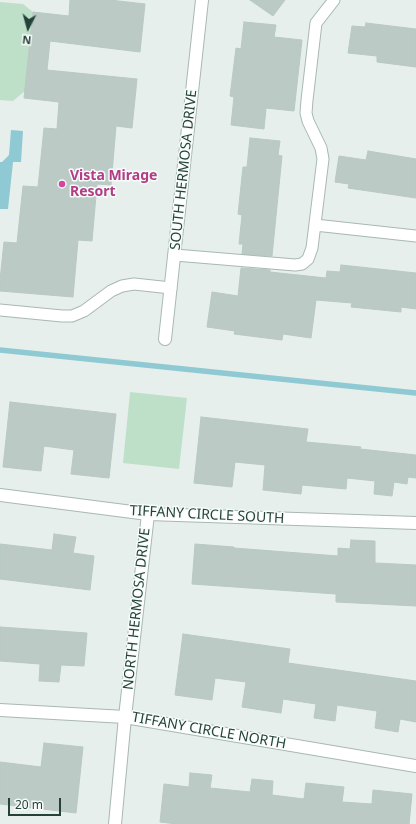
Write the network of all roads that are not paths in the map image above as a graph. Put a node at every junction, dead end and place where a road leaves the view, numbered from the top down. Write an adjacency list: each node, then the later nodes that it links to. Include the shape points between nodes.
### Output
1 (202, 0): 5 (street, SOUTH HERMOSA DRIVE)
2 (334, 0): 3 (lane, via 316,23 307,100 306,113 322,148 323,159)
3 (315, 225): 4 (lane); 5 (lane, via 312,248 308,259 302,264)
4 (416, 236)
5 (175, 255): 6 (street, SOUTH HERMOSA DRIVE)
6 (171, 288): 7 (lane, via 134,284 122,286 111,291 84,312 72,316); 8 (street, SOUTH HERMOSA DRIVE)
7 (0, 310)
8 (165, 340)
9 (0, 495): 10 (street, TIFFANY CIRCLE SOUTH)
10 (148, 514): 11 (street, TIFFANY CIRCLE SOUTH); 13 (street, NORTH HERMOSA DRIVE)
11 (416, 523)
12 (0, 710): 13 (street, TIFFANY CIRCLE NORTH)
13 (125, 717): 14 (street, TIFFANY CIRCLE NORTH); 15 (street, NORTH HERMOSA DRIVE)
14 (416, 766)
15 (115, 824)

